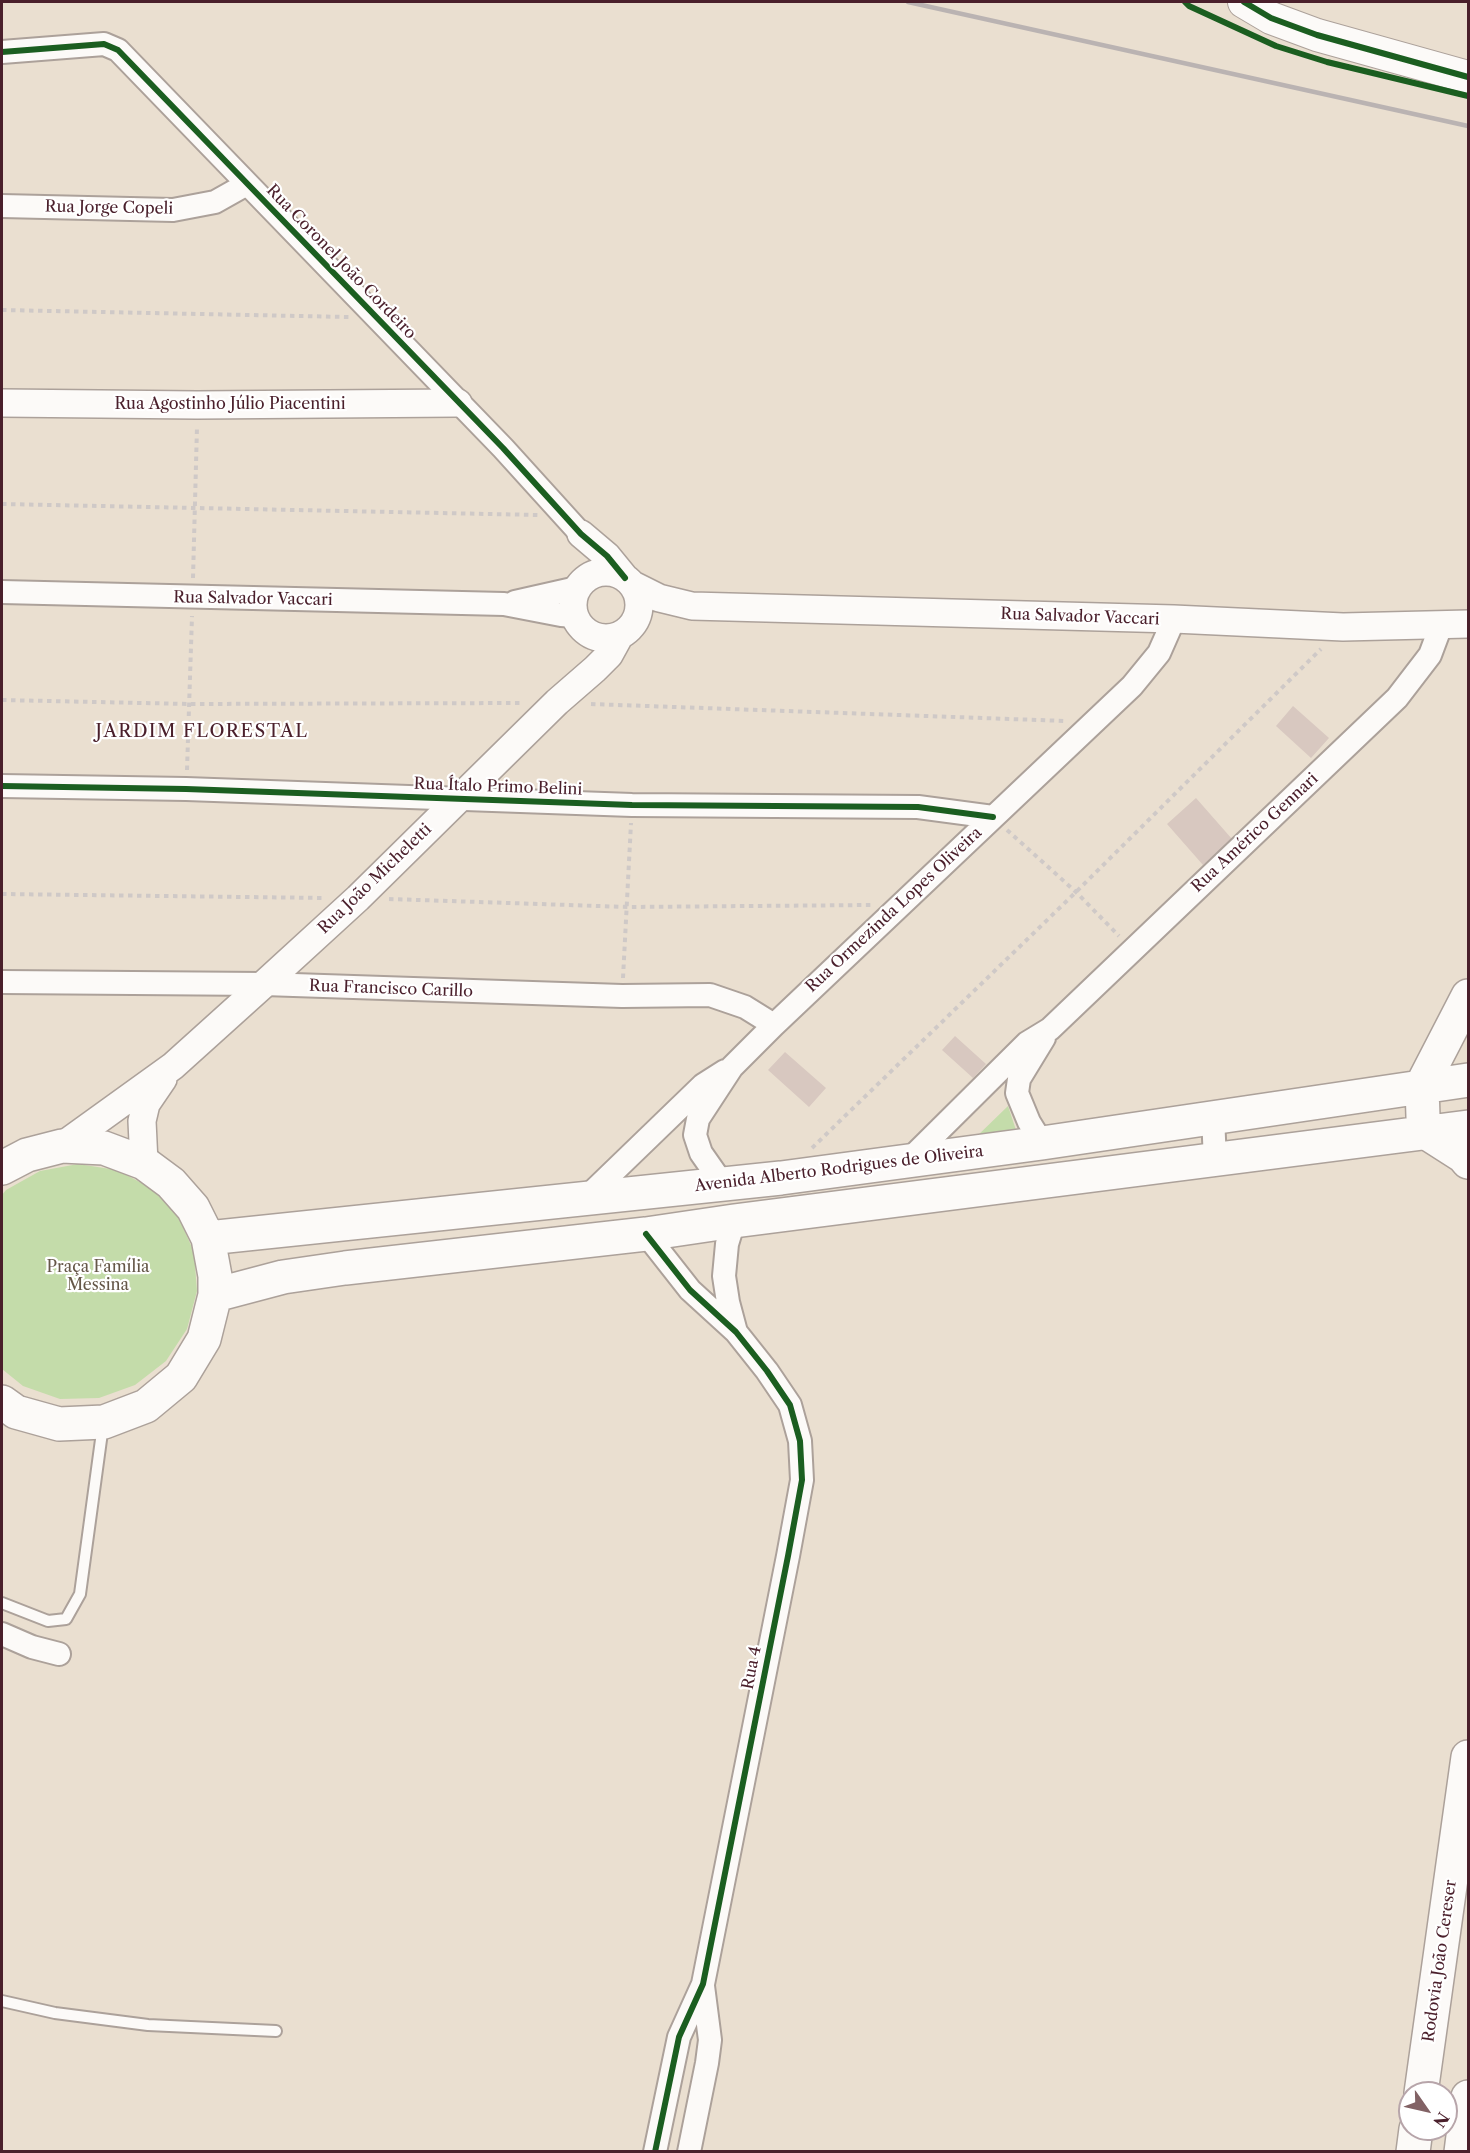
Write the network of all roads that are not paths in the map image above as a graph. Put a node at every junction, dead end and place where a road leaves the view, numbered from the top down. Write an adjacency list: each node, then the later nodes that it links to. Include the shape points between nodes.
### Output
1 (1245, 2): 3 (main road, via 1271,18 1317,34)
2 (2, 52): 4 (street, Rua Coronel João Cordeiro, via 104,44 118,50)
3 (1468, 77)
4 (247, 184): 5 (street, Rua Jorge Copeli, via 215,202 173,210); 7 (street, Rua Coronel João Cordeiro)
5 (2, 206)
6 (2, 403): 7 (street, Rua Agostinho Júlio Piacentini)
7 (458, 403): 8 (street, Rua Coronel João Cordeiro)
8 (573, 525): 9 (street, Rua Coronel João Cordeiro); 10 (street, via 585,568)
9 (629, 582): 10 (street, via 615,573 604,572 593,574); 13 (street, Rua Salvador Vaccari, via 659,598); 17 (street, via 640,604)
10 (580, 584): 12 (street, Rua Salvador Vaccari); 15 (street, via 573,602)
11 (2, 592): 12 (street, Rua Salvador Vaccari)
12 (504, 604): 15 (street, Rua Salvador Vaccari)
13 (692, 606): 14 (street, Rua Salvador Vaccari); 17 (street, Rua Salvador Vaccari)
14 (1173, 619): 16 (street, Rua Salvador Vaccari, via 1343,627); 21 (street, Rua Ormezinda Lopes Oliveira, via 1159,653 1132,686)
15 (577, 620): 17 (street, via 587,633 598,638 609,638); 18 (street, Rua João Micheletti, via 583,656)
16 (1455, 623): 26 (street, Rua Américo Gennari, via 1397,698)
17 (627, 629): 18 (street, Rua João Micheletti, via 609,655)
18 (573, 687): 20 (street, Rua João Micheletti)
19 (2, 786): 20 (street, Rua Ítalo Primo Belini)
20 (457, 799): 21 (street, Rua Ítalo Primo Belini, via 918,807); 23 (street, Rua João Micheletti)
21 (993, 817): 25 (street, Rua Ormezinda Lopes Oliveira)
22 (2, 982): 23 (street, Rua Francisco Carillo)
23 (264, 984): 25 (street, Rua Francisco Carillo, via 622,996 710,995 745,1007); 27 (street, Rua João Micheletti)
24 (1468, 996): 30 (main road)
25 (774, 1025): 28 (street, Rua Ormezinda Lopes Oliveira)
26 (1050, 1029): 34 (street, Rua Américo Gennari, via 1019,1078 1017,1093); 36 (street, Rua Américo Gennari, via 1027,1043)
27 (173, 1066): 35 (street, Rua João Micheletti); 39 (street, Rua João Micheletti, via 146,1104 142,1121)
28 (732, 1067): 41 (street, Rua Ormezinda Lopes Oliveira, via 698,1119 695,1134 701,1153); 42 (street, Rua Ormezinda Lopes Oliveira, via 703,1085)
29 (1468, 1080): 30 (main road, Avenida Alberto Rodrigues de Oliveira)
30 (1422, 1085): 31 (main road, Avenida Alberto Rodrigues de Oliveira); 33 (main road)
31 (1213, 1117): 34 (main road, Avenida Alberto Rodrigues de Oliveira); 37 (street)
32 (1468, 1127): 33 (main road)
33 (1427, 1133): 37 (main road); 38 (main road)
34 (1042, 1143): 36 (main road, Avenida Alberto Rodrigues de Oliveira)
35 (62, 1146): 39 (main road, via 104,1148); 40 (main road, via 27,1155)
36 (909, 1160): 41 (main road, Avenida Alberto Rodrigues de Oliveira)
37 (1215, 1160): 43 (main road)
38 (1468, 1162)
39 (144, 1163): 45 (main road, via 171,1183 193,1208)
40 (2, 1168)
41 (722, 1183): 42 (main road, Avenida Alberto Rodrigues de Oliveira)
42 (583, 1200): 45 (main road, Avenida Alberto Rodrigues de Oliveira)
43 (734, 1221): 44 (main road); 47 (street, Rua 4, via 724,1276)
44 (645, 1234): 46 (main road, via 345,1268 283,1277); 47 (street, Rua 4, via 690,1290)
45 (208, 1238): 46 (main road)
46 (215, 1295): 49 (main road, via 204,1339 181,1377 146,1406)
47 (736, 1332): 54 (street, Rua 4, via 790,1405 800,1441 802,1480)
48 (2, 1402): 49 (main road, via 15,1412 59,1424)
49 (104, 1422): 50 (lane, via 80,1594 66,1619 48,1621)
50 (2, 1603)
51 (2, 1634): 52 (street)
52 (59, 1654)
53 (1468, 1757): 57 (main road, Rodovia João Cereser)
54 (702, 1984): 59 (street, Rua 4, via 679,2037); 60 (street, Rua 4, via 710,2040)
55 (2, 2001): 56 (lane, via 56,2013 148,2025)
56 (276, 2031)
57 (1423, 2081)
58 (1468, 2097): 63 (main road)
59 (664, 2106): 60 (street); 61 (street, Rua 4)
60 (697, 2114): 62 (street, Rua 4)
61 (656, 2151)
62 (689, 2151)
63 (1461, 2151)

